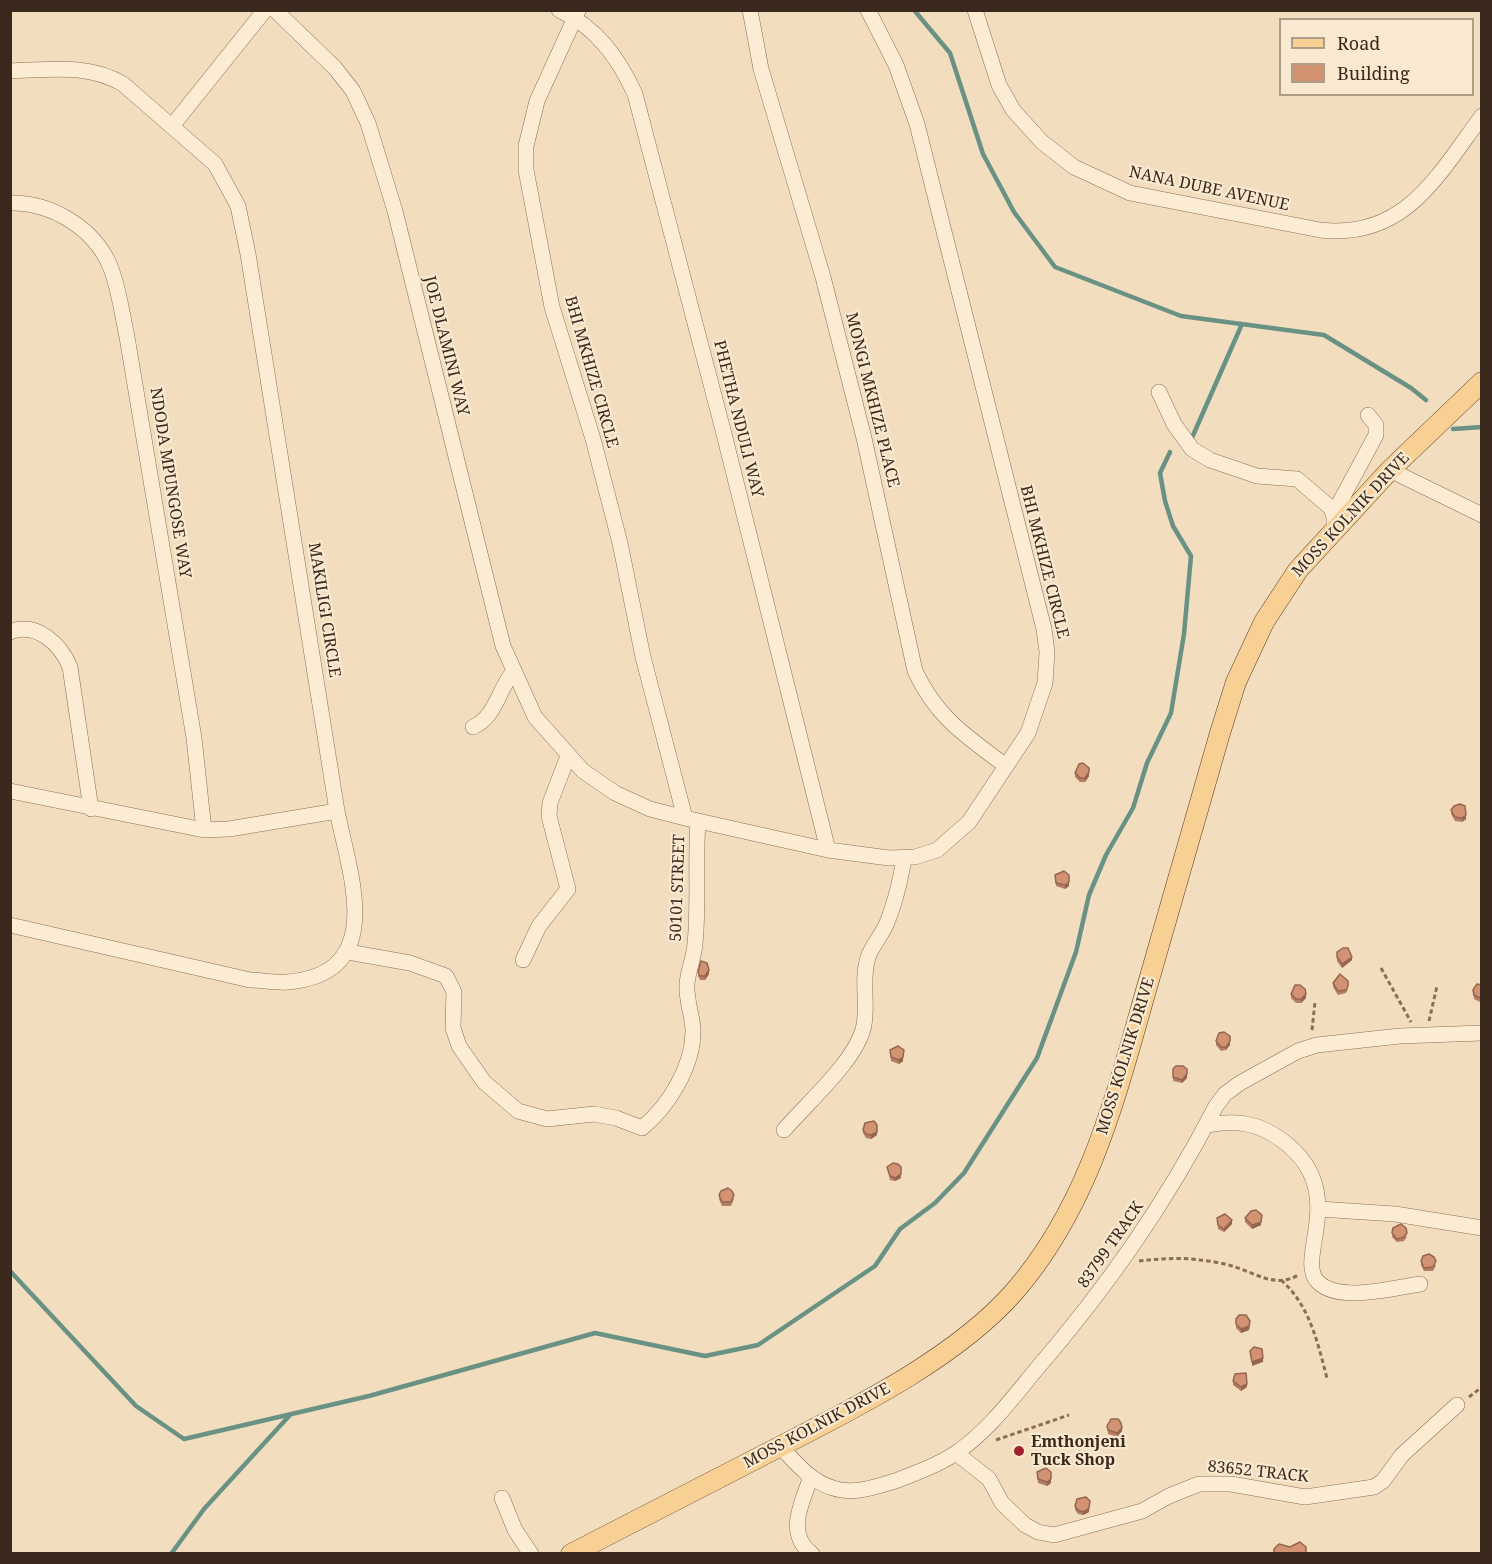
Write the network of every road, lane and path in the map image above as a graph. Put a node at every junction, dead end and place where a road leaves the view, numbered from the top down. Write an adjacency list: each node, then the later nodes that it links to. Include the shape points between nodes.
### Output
1 (265, 10): 10 (street)
2 (275, 10): 19 (street, JOE DLAMINI WAY, via 335,68 353,91 368,123 395,211 500,635)
3 (559, 10): 7 (street, PHETHA NDULI WAY)
4 (750, 10): 23 (street, MONGI MKHIZE PLACE, via 761,69 823,277 864,438 915,671 927,697 942,714)
5 (868, 10): 23 (street, BHI MKHIZE CIRCLE, via 896,65 917,124 1044,629 1045,683 1039,705 1028,733)
6 (975, 10): 9 (street, NANA DUBE AVENUE, via 999,85 1027,128 1074,167 1130,193 1320,230 1344,233 1367,229 1415,202)
7 (576, 14): 27 (street, BHI MKHIZE CIRCLE, via 532,117 526,170 552,307 605,485 643,657); 29 (street, PHETHA NDULI WAY, via 603,41 626,73 635,94)
8 (10, 71): 10 (street, MAKILIGI CIRCLE, via 71,68 108,75)
9 (1482, 116)
10 (172, 126): 26 (street, MAKILIGI CIRCLE, via 215,164 238,206)
11 (10, 203): 28 (street, NDODA MPUNGOSE WAY, via 46,207 78,226 102,250 116,283 194,738)
12 (1482, 382): 15 (main road, MOSS KOLNIK DRIVE)
13 (1159, 392): 17 (street, via 1174,424 1192,449 1210,460 1257,476 1297,479 1327,503)
14 (1368, 415): 17 (street, via 1376,425 1376,435)
15 (1390, 470): 16 (street); 17 (main road, MOSS KOLNIK DRIVE)
16 (1482, 515)
17 (1334, 521): 52 (main road, MOSS KOLNIK DRIVE, via 1264,621 1236,682 1111,1113 1088,1176 1060,1230 1013,1294 961,1340 908,1376)
18 (10, 632): 25 (street, via 30,630 45,635 64,652 70,667)
19 (513, 672): 20 (street, JOE DLAMINI WAY); 21 (street, via 499,692 492,712)
20 (535, 717): 22 (street, BHI MKHIZE CIRCLE)
21 (473, 727)
22 (568, 756): 27 (street, BHI MKHIZE CIRCLE, via 615,793 650,809); 33 (street, via 549,816 568,890 540,926)
23 (1006, 766): 30 (street, BHI MKHIZE CIRCLE, via 969,822 937,850)
24 (10, 791): 25 (street)
25 (91, 809): 28 (street)
26 (337, 811): 28 (street, via 229,830); 32 (street, MAKILIGI CIRCLE, via 354,896 355,935)
27 (692, 819): 29 (street, BHI MKHIZE CIRCLE); 32 (street, 50101 STREET, via 695,946 687,984 693,1026 691,1051 672,1093 639,1129 616,1118 581,1114 547,1119 518,1111 484,1082 462,1052 453,1028 453,986 446,976 410,963)
28 (204, 830)
29 (828, 850): 30 (street, BHI MKHIZE CIRCLE)
30 (904, 859): 41 (street, via 888,919 869,953 863,986 865,1023 854,1053)
31 (10, 925): 32 (street, via 250,980 286,982 310,978 336,966)
32 (348, 952)
33 (523, 960)
34 (1381, 968): 38 (path)
35 (1437, 986): 38 (path)
36 (1315, 1002): 39 (path)
37 (1482, 1033): 38 (street, 83799 TRACK)
38 (1421, 1035): 39 (street, 83799 TRACK, via 1337,1041)
39 (1310, 1047): 40 (street, 83799 TRACK, via 1225,1094)
40 (1206, 1125): 42 (street, via 1247,1122 1299,1152 1311,1169); 44 (street, 83799 TRACK, via 1162,1203)
41 (784, 1130)
42 (1319, 1209): 43 (street, via 1395,1214); 45 (street)
43 (1482, 1228)
44 (1122, 1262): 46 (path, via 1173,1257 1199,1259 1233,1266 1256,1277); 53 (street, 83799 TRACK, via 1009,1402)
45 (1310, 1267): 46 (path, via 1291,1279); 47 (street, via 1317,1281 1346,1294)
46 (1281, 1280): 48 (path, via 1309,1316)
47 (1420, 1284)
48 (1327, 1378)
49 (1457, 1405): 53 (street, 83652 TRACK, via 1402,1455 1374,1487 1305,1497 1231,1484 1199,1484 1142,1511 1054,1535 1025,1525 1002,1503 989,1479)
50 (1069, 1415): 51 (path)
51 (994, 1441)
52 (780, 1446): 54 (street, 83799 TRACK); 57 (main road, MOSS KOLNIK DRIVE)
53 (956, 1453): 54 (street, 83799 TRACK, via 936,1465 874,1488 834,1489)
54 (811, 1477): 58 (street, via 797,1519 798,1538)
55 (502, 1498): 56 (street, via 515,1530)
56 (531, 1554)
57 (571, 1554)
58 (812, 1554)

